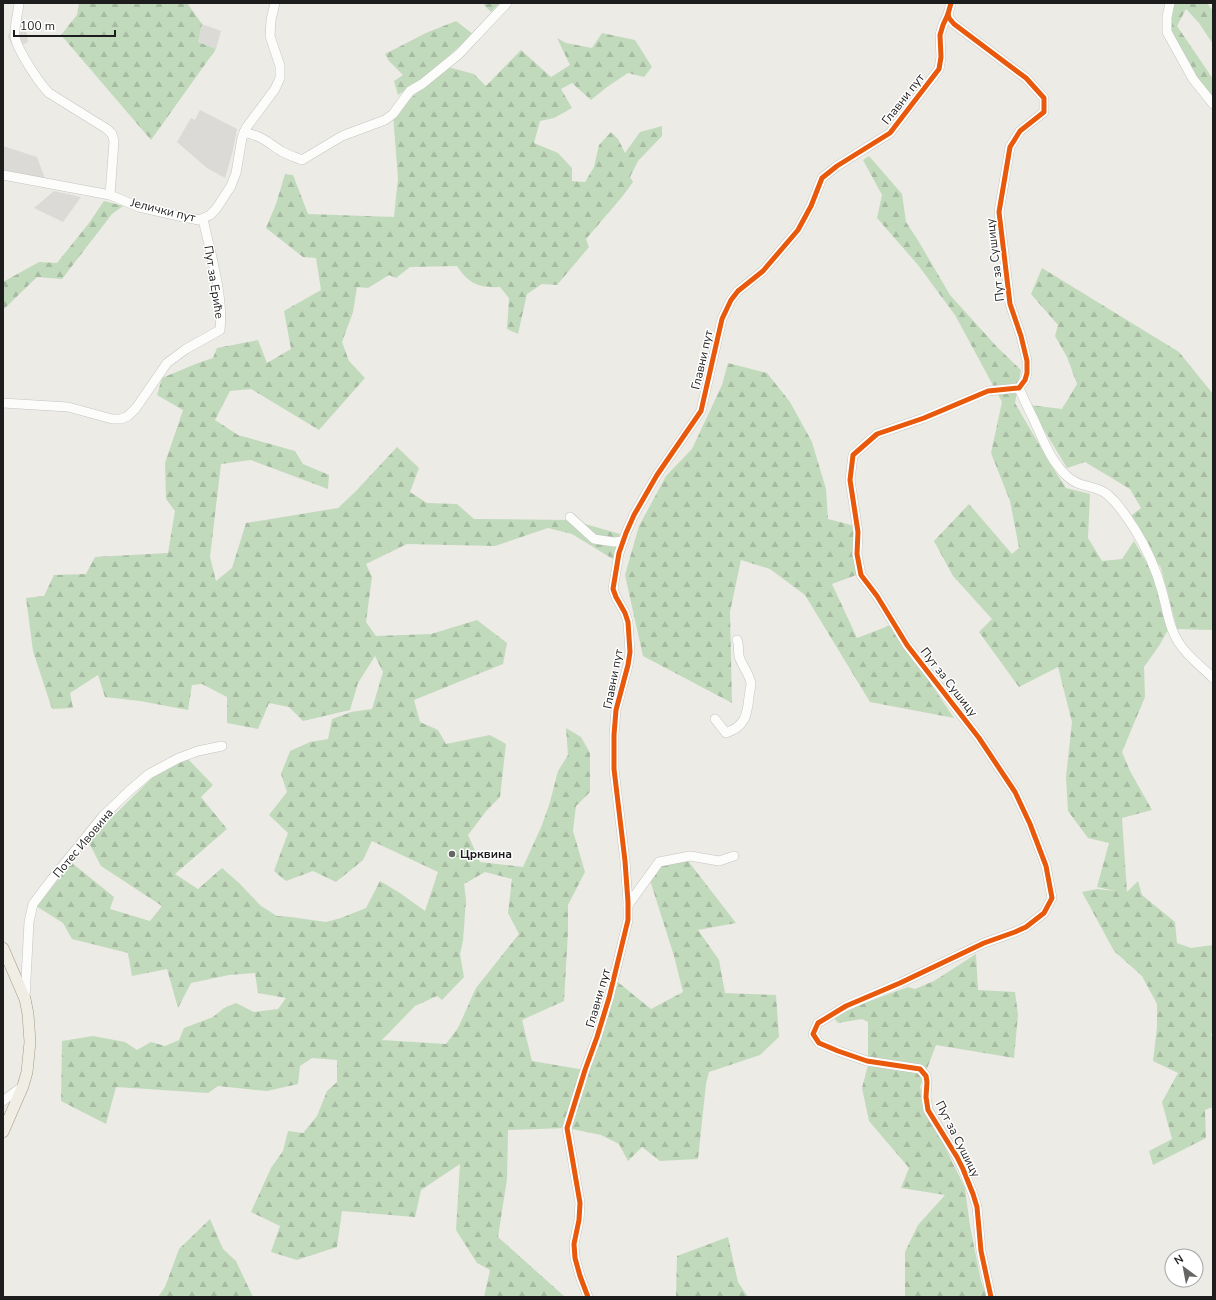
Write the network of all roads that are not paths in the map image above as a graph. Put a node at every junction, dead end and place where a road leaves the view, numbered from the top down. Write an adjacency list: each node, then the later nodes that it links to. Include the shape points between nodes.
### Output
1 (19, 3): 10 (street, via 15,38 42,85 49,93 107,128 112,134 114,141)
2 (274, 3): 8 (street, Јелички пут, via 270,36 280,66 280,78)
3 (507, 3): 8 (street, via 459,54 410,91 393,114 385,120 342,136 302,160 282,151 258,135)
4 (951, 3): 6 (street, Главни пут)
5 (1170, 3): 7 (street, via 1167,32 1193,80)
6 (948, 14): 12 (street, Пут за Сушицу, via 954,24 1026,78 1044,98 1044,112 1020,131 1010,147 999,212 1010,304 1027,361 1025,380); 15 (street, Главни пут, via 940,35 939,69 899,123 890,133 822,178 798,230 763,271 731,300 722,319 701,411 657,475 634,515)
7 (1213, 104)
8 (244, 132): 11 (street, Јелички пут, via 231,186 216,209)
9 (3, 175): 10 (street, Јелички пут)
10 (110, 195): 11 (street, Јелички пут, via 139,207)
11 (203, 219): 13 (street, Пут за Ериће, via 222,316 220,330 167,363 128,416 112,420 68,407)
12 (1019, 388): 17 (street, via 1059,468 1078,484 1106,494 1134,527 1152,563 1179,643); 28 (street, Пут за Сушицу, via 988,391 924,418 876,434 853,454 850,480 861,575 907,645 979,738 1015,792 1046,866 1052,898 1044,913 1026,927 984,942 846,1006 818,1023 813,1034 819,1043 838,1051 867,1060 920,1069 926,1076 928,1110 957,1157 977,1207 980,1251)
13 (3, 404)
14 (570, 517): 15 (street, via 594,539)
15 (623, 541): 21 (street, Главни пут, via 613,589 628,622 630,652 616,710 614,764)
16 (737, 640): 18 (street, via 739,657 751,684 748,706 744,720 736,729 726,733)
17 (1213, 678)
18 (715, 719)
19 (222, 746): 23 (street, Потес Ивовина, via 198,750 149,774 103,816 52,879 30,912)
20 (734, 856): 21 (street, via 719,861 690,856 659,862)
21 (628, 905): 27 (street, Главни пут, via 626,930 614,979 567,1128 580,1203 574,1244 575,1258)
22 (3, 948): 23 (main road)
23 (25, 999): 24 (main road, via 30,1042)
24 (23, 1086): 25 (street); 26 (main road)
25 (3, 1101)
26 (3, 1132)
27 (588, 1297)
28 (991, 1297)

